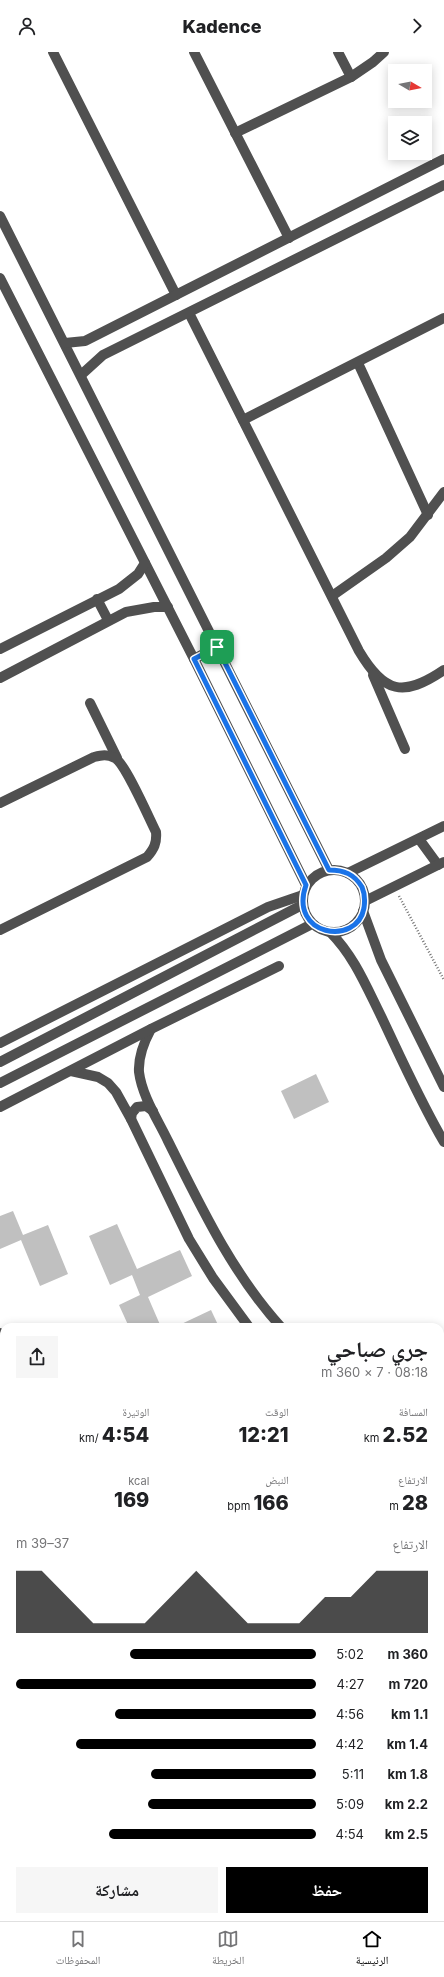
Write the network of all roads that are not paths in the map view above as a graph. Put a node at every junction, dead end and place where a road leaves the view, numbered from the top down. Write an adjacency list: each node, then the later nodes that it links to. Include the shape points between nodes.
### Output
1 (53, 52): 12 (street)
2 (194, 52): 6 (street)
3 (338, 52): 5 (street)
4 (384, 52): 5 (street)
5 (351, 77): 6 (street)
6 (235, 133): 10 (street)
7 (444, 159): 10 (street)
8 (444, 185): 13 (street)
9 (0, 216): 15 (street)
10 (289, 238): 12 (street)
11 (0, 278): 21 (street)
12 (176, 295): 15 (street, via 85,340)
13 (189, 312): 17 (street, via 103,355); 18 (street)
14 (444, 318): 16 (street)
15 (65, 343): 17 (street)
16 (358, 363): 18 (street); 20 (street)
17 (81, 375): 26 (street)
18 (243, 420): 22 (street)
19 (444, 492): 20 (street)
20 (428, 515): 22 (street, via 410,537 386,558)
21 (145, 563): 23 (street, via 130,582); 24 (street)
22 (332, 596): 30 (street)
23 (96, 599): 25 (street); 27 (street)
24 (168, 607): 25 (street, via 140,608); 28 (street)
25 (108, 620): 31 (street)
26 (217, 647): 28 (street); 39 (street)
27 (0, 649)
28 (194, 659): 41 (street)
29 (444, 670): 30 (street, via 428,681 408,688 387,685)
30 (371, 671): 33 (street)
31 (0, 678)
32 (90, 703): 34 (street)
33 (405, 749)
34 (117, 758): 35 (street, via 105,754 94,757); 45 (street, via 156,832 153,850 147,857)
35 (0, 803)
36 (444, 826): 37 (street)
37 (419, 839): 38 (street); 40 (street)
38 (441, 864): 43 (street, via 394,886)
39 (329, 870): 40 (street); 41 (street, via 320,872 312,878)
40 (348, 873): 43 (street, via 357,880 363,890)
41 (304, 890): 42 (street); 49 (street)
42 (302, 905): 44 (street); 50 (street)
43 (364, 906): 46 (street, via 358,920 350,927 341,932); 53 (street, via 381,960)
44 (312, 924): 46 (street); 52 (street)
45 (0, 930)
46 (330, 932): 57 (street, via 342,944 359,971)
47 (279, 966): 48 (street)
48 (151, 1029): 51 (street); 55 (street, via 144,1043 139,1067)
49 (0, 1043)
50 (0, 1062)
51 (71, 1071): 54 (street); 56 (street, via 98,1077 108,1083)
52 (0, 1083)
53 (444, 1087)
54 (0, 1107)
55 (153, 1111): 56 (street, via 146,1106 137,1106); 59 (street, via 232,1263)
56 (131, 1119): 58 (street, via 189,1238 213,1278)
57 (444, 1142)
58 (246, 1323)
59 (278, 1323)

